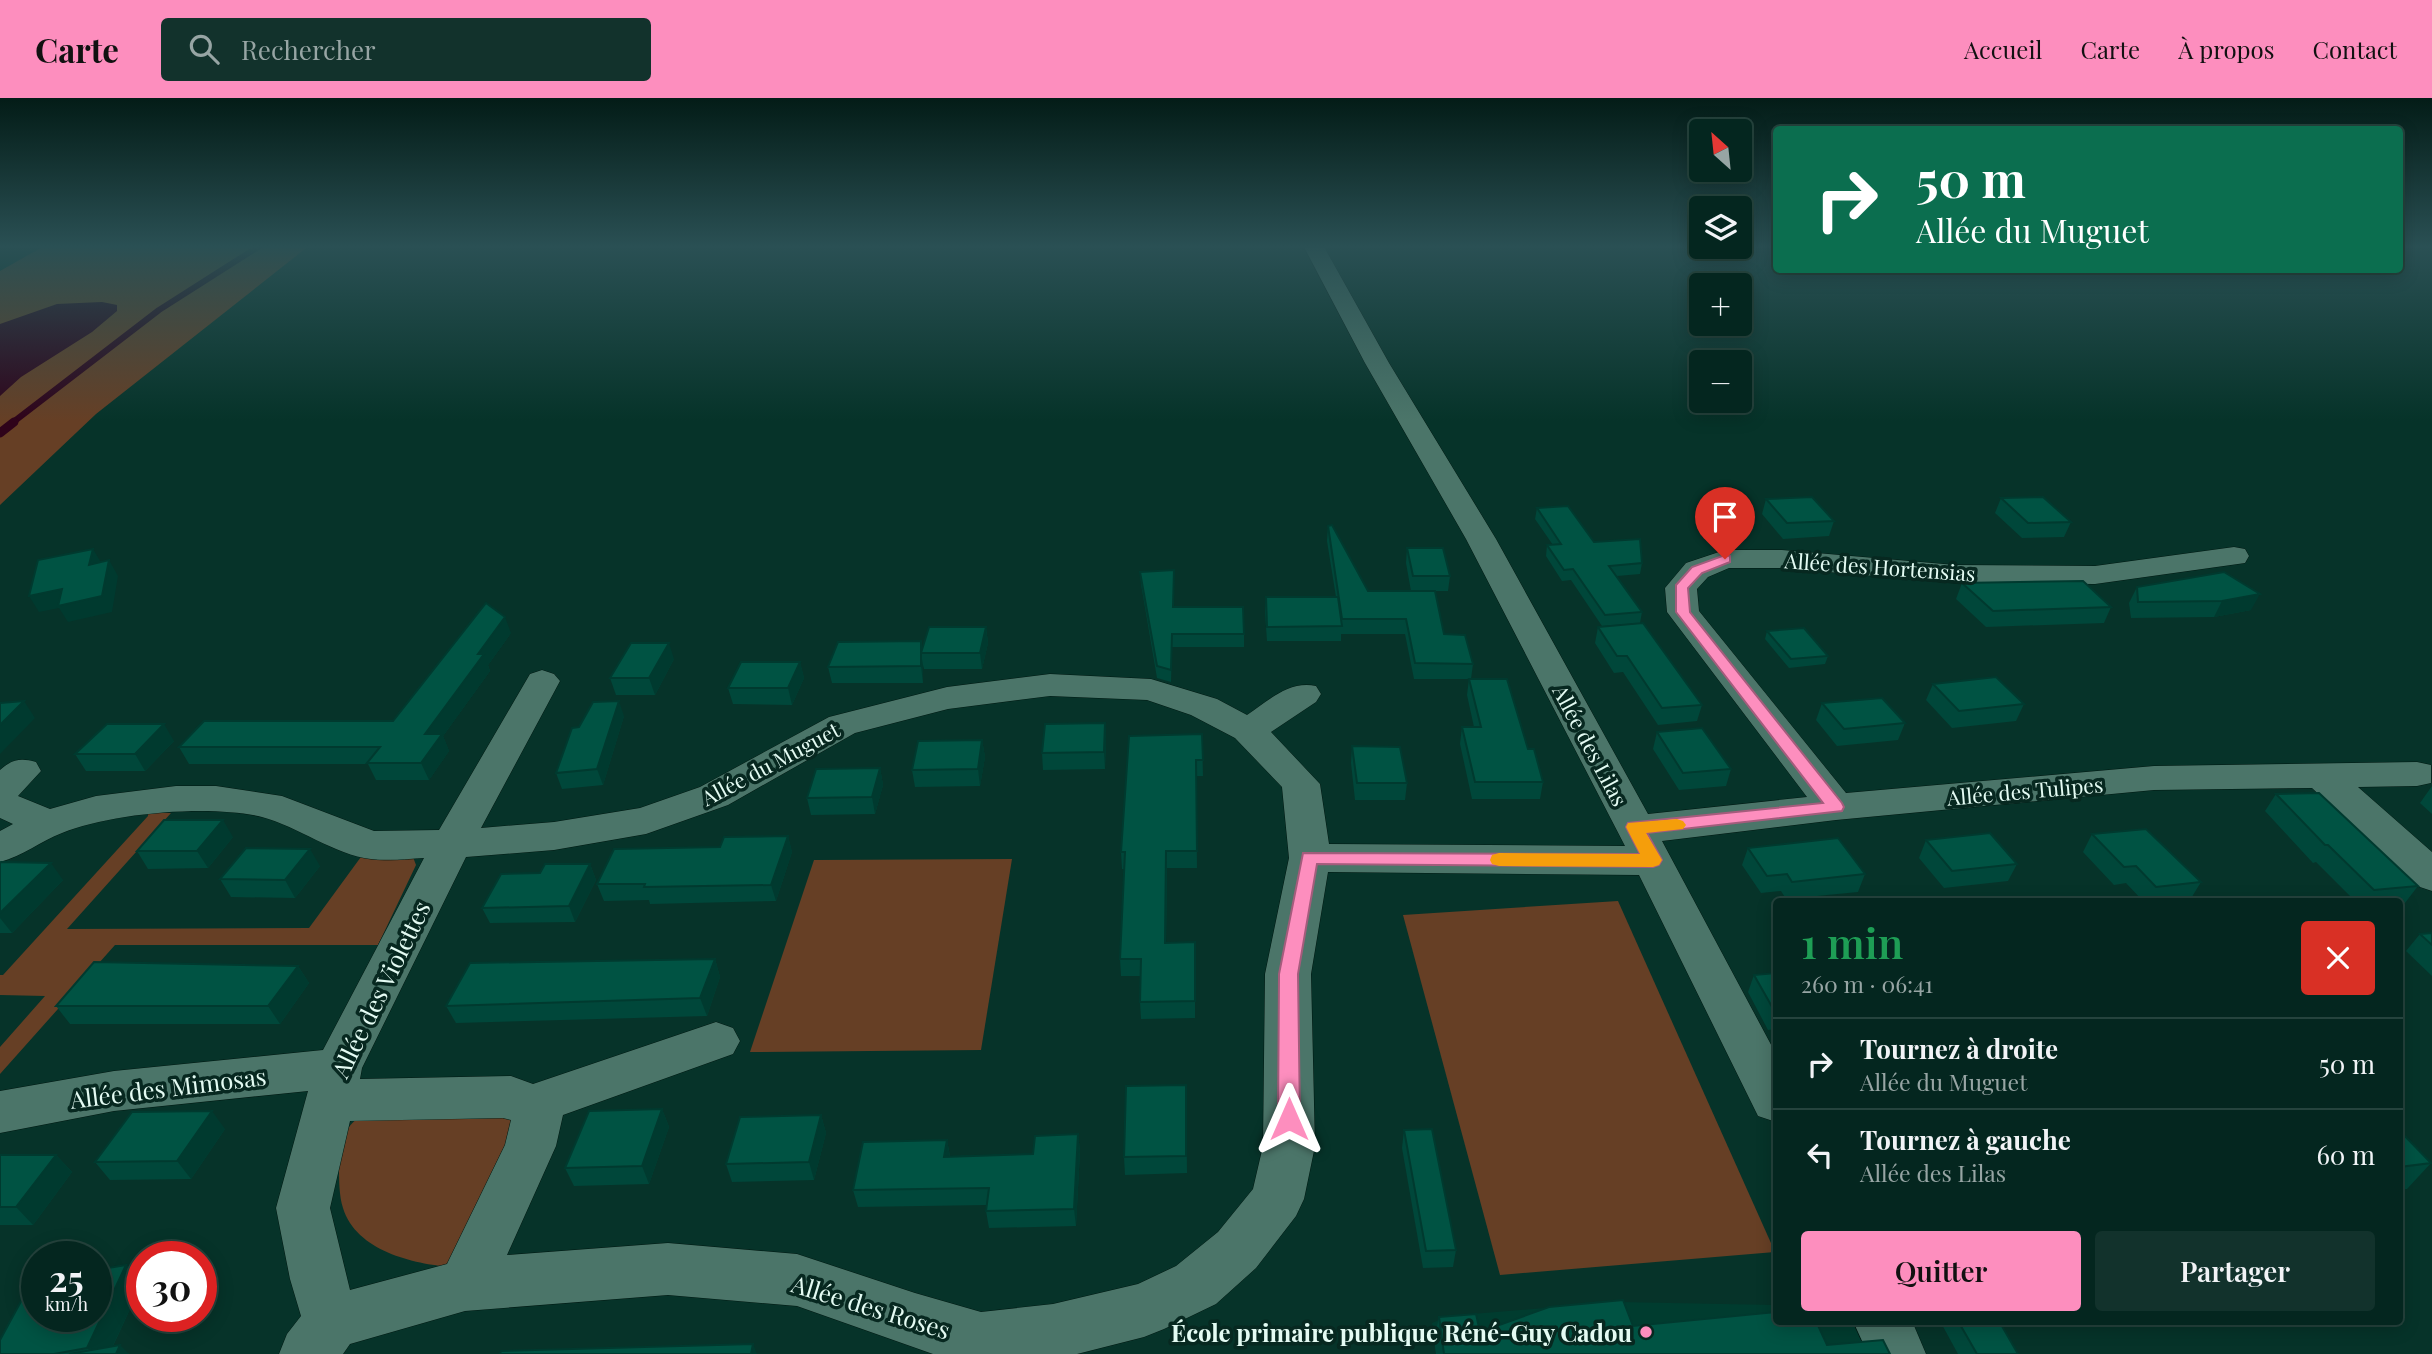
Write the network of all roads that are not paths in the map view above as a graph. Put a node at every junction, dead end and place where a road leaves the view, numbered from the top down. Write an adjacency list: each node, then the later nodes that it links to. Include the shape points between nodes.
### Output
1 (1345, 304): 12 (street, Allée des Lilas, via 1481,539)
2 (2234, 556): 9 (street, Allée des Hortensias, via 2095,575 1955,574 1782,559 1725,559 1697,570 1681,588 1683,612)
3 (542, 681): 11 (street, Allée des Violettes)
4 (1303, 694): 5 (street)
5 (1248, 730): 11 (street, Allée du Muguet, via 1204,706 1151,690 1050,685 947,698 842,724 714,796 646,821 554,836); 14 (street, Allée du Muguet, via 1301,784)
6 (2417, 774): 7 (street, Allée des Tulipes)
7 (2321, 775): 9 (street, Allée des Tulipes, via 2154,778); 15 (street)
8 (0, 803): 10 (street)
9 (1836, 807): 12 (street, Allée des Tulipes, via 1654,828)
10 (48, 823): 11 (street, via 141,802 216,799 268,805 370,845); 13 (street)
11 (452, 844): 17 (street, Allée des Violettes)
12 (1644, 844): 14 (street); 18 (street, Allée des Lilas)
13 (0, 848)
14 (1310, 858): 21 (street, Allée des Roses, via 1288,974 1290,1146 1277,1199 1237,1250 1196,1285 1144,1310 1052,1332 981,1340 797,1280 668,1269)
15 (2432, 876)
16 (716, 1041): 19 (street)
17 (333, 1085): 19 (street, Allée des Mimosas, via 393,1098 511,1097); 20 (street, Allée des Mimosas, via 114,1091); 23 (street, Allée des Violettes, via 303,1208 318,1279)
18 (1773, 1095)
19 (533, 1105): 21 (street, via 538,1115 530,1146)
20 (0, 1112)
21 (465, 1285): 23 (street, Allée des Roses)
22 (1884, 1325): 24 (street)
23 (320, 1338)
24 (1897, 1354)

